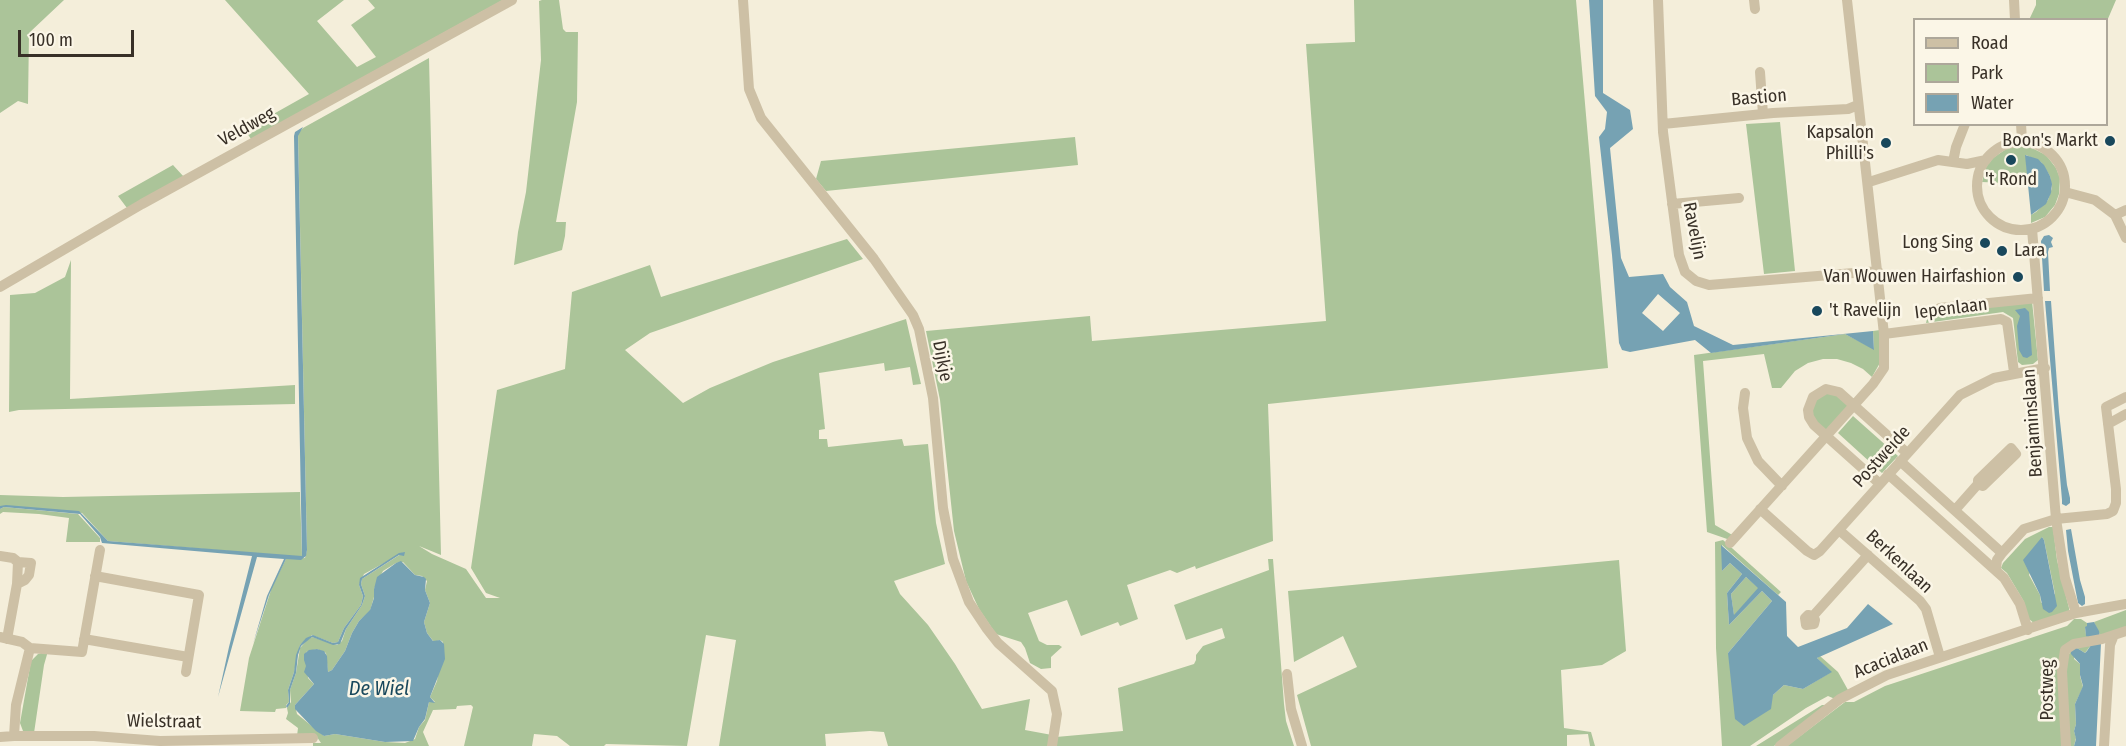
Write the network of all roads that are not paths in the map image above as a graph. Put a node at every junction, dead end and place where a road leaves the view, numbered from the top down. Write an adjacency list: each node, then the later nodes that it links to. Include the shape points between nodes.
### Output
1 (512, 0): 25 (street, Veldweg)
2 (743, 0): 72 (street, Dijkje, via 749,89 761,118 874,259 919,329 933,398 943,508 953,559 969,602 987,629 1052,691 1057,714)
3 (1658, 0): 10 (street, Ravelijn)
4 (1847, 0): 8 (street)
5 (2014, 0): 6 (street)
6 (2015, 18)
7 (1760, 72): 9 (street)
8 (1858, 105): 9 (street, Bastion, via 1848,109); 16 (street)
9 (1763, 114): 10 (street, Bastion)
10 (1663, 124): 19 (street, Ravelijn)
11 (1964, 126): 15 (street)
12 (2021, 126): 13 (street)
13 (2022, 140): 14 (street, via 2000,147); 17 (street, via 2047,150 2055,158 2062,169)
14 (1986, 160): 15 (street); 22 (street, via 1978,178 1977,193 1982,207 2003,226)
15 (1953, 162): 16 (street, via 1938,160)
16 (1869, 182): 24 (street)
17 (2065, 192): 21 (street, via 2095,200); 22 (street, via 2054,215)
18 (1739, 198): 19 (street)
19 (1672, 204): 24 (street, Ravelijn, via 1682,265 1690,277 1703,284)
20 (2126, 210): 21 (street)
21 (2115, 215): 23 (street)
22 (2032, 229): 26 (street, Benjaminslaan)
23 (2126, 238)
24 (1878, 271): 28 (street)
25 (0, 287)
26 (2038, 298): 27 (street); 29 (street, Benjaminslaan)
27 (1940, 308)
28 (1884, 334): 30 (street, Iepenlaan, via 2001,319 2007,322); 33 (street, via 1884,368)
29 (2045, 368): 30 (street, Postweide); 46 (street, Benjaminslaan)
30 (2014, 372): 37 (street, Postweide, via 1977,384 1960,395)
31 (1745, 393): 41 (street, via 1747,438 1758,461)
32 (2126, 397): 35 (street, via 2106,407)
33 (1854, 405): 36 (street); 36 (street, via 1835,390 1826,389 1813,397 1809,417); 37 (street)
34 (2126, 414): 35 (street)
35 (2108, 424): 42 (street)
36 (1826, 436): 39 (street); 41 (street)
37 (1904, 457): 38 (street, Postweide); 44 (street)
38 (1888, 474): 39 (street, Postweide); 45 (street)
39 (1880, 484): 48 (street, Postweide)
40 (1978, 484): 44 (street)
41 (1782, 486): 43 (street)
42 (2121, 489): 46 (street, via 2113,511 2107,514)
43 (1760, 509): 48 (street, Postweide, via 1814,555); 49 (street)
44 (1955, 511): 45 (street); 47 (street); 51 (street)
45 (1938, 518): 47 (street)
46 (2056, 519): 51 (street, via 2024,529); 57 (street, Benjaminslaan, via 2065,578)
47 (1951, 529): 54 (street)
48 (1839, 530): 52 (street, Berkenlaan)
49 (1730, 543)
50 (100, 550): 55 (street)
51 (2002, 553): 54 (street)
52 (1868, 555): 58 (street); 66 (street, Berkenlaan, via 1926,609)
53 (0, 556): 62 (street, via 31,563 27,578 17,584)
54 (1996, 569): 59 (street, via 2020,604)
55 (95, 576): 63 (street); 65 (street, via 199,595)
56 (2126, 604): 57 (street, Acacialaan)
57 (2076, 613): 59 (street, Acacialaan)
58 (1813, 616)
59 (2028, 630): 66 (street, Acacialaan)
60 (2126, 631): 61 (street, Postweg)
61 (2114, 635): 75 (street, Postweg, via 2074,644 2065,650 2062,671); 76 (street, via 2110,645)
62 (4, 638): 64 (street)
63 (84, 639): 64 (street, via 82,652); 65 (street)
64 (30, 648): 70 (street, via 16,705)
65 (188, 657): 67 (street)
66 (1940, 657): 74 (street, Acacialaan, via 1852,692)
67 (186, 672)
68 (1287, 674): 73 (street)
69 (0, 736): 70 (street, Wielstraat)
70 (14, 736): 71 (street, Wielstraat, via 160,741)
71 (313, 738)
72 (1052, 746)
73 (1302, 746)
74 (1780, 746)
75 (2066, 746)
76 (2104, 746)

